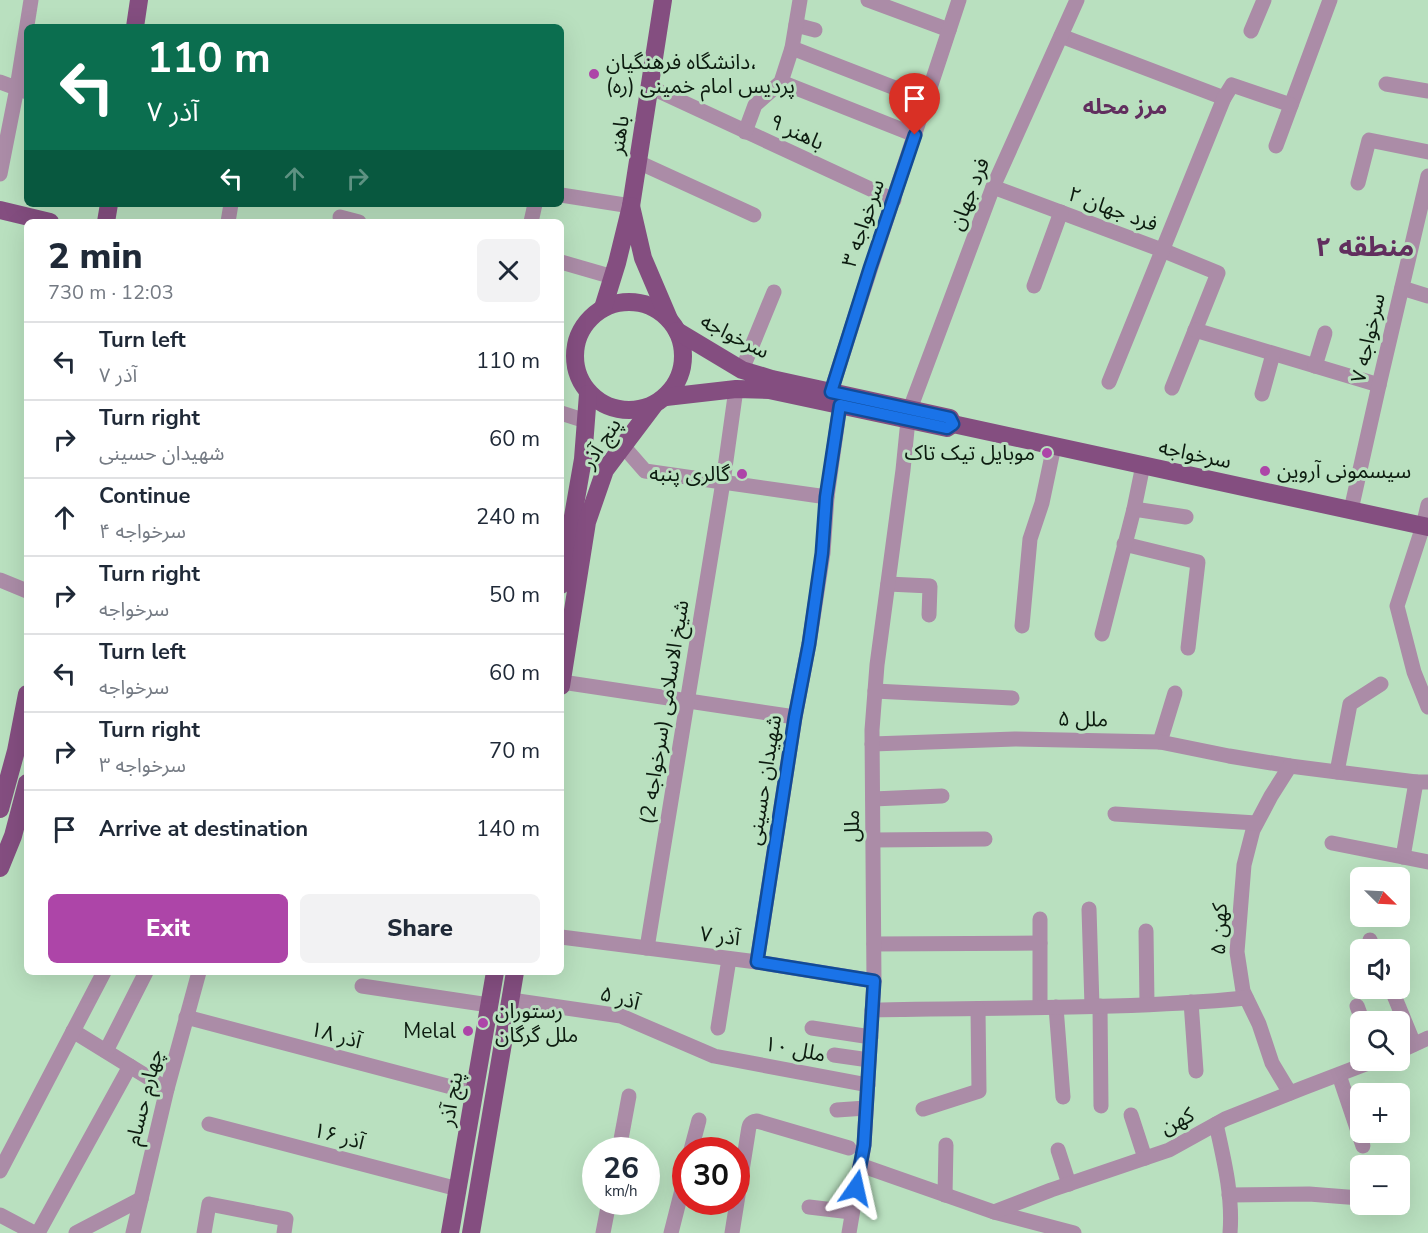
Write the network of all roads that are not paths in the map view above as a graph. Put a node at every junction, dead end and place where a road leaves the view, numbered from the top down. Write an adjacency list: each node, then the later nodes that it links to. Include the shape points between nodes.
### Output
1 (31, 0): 10 (street)
2 (139, 0): 11 (main road)
3 (663, 0): 22 (main road, باهنر)
4 (800, 0): 12 (street)
5 (868, 0): 14 (street)
6 (959, 0): 14 (street, سرخواجه ۳)
7 (1077, 0): 16 (street, فرد جهان)
8 (1264, 0): 15 (street)
9 (1330, 0): 27 (street)
10 (29, 24)
11 (135, 24)
12 (796, 25): 13 (street); 17 (street)
13 (814, 30)
14 (949, 30): 26 (street, سرخواجه ۳)
15 (1251, 31)
16 (1061, 36): 25 (street); 36 (street, فرد جهان)
17 (792, 48): 20 (street); 26 (street)
18 (24, 70): 23 (street)
19 (0, 82): 23 (street)
20 (781, 82): 28 (street, via 755,105); 29 (street)
21 (1386, 84): 24 (street)
22 (650, 87): 28 (street, ۹ باهنر); 32 (main road, باهنر)
23 (22, 90): 33 (street)
24 (1428, 91)
25 (1224, 98): 27 (street, via 1232,85); 44 (street)
26 (926, 100): 29 (street, سرخواجه ۳)
27 (1291, 105): 30 (street)
28 (745, 132): 38 (street, ۹ باهنر)
29 (915, 135): 38 (street, سرخواجه ۳)
30 (1276, 146)
31 (1428, 152): 35 (street, via 1369,140)
32 (638, 162): 39 (main road, باهنر); 42 (street)
33 (0, 174)
34 (1428, 176): 48 (street, سرخواجه ۷)
35 (1358, 183)
36 (993, 187): 41 (street, ۲ فرد جهان); 68 (street, فرد جهان)
37 (564, 195): 39 (street)
38 (894, 200): 65 (street, سرخواجه ۳, via 870,268)
39 (631, 206): 46 (main road, باهنر); 52 (main road, باهنر, via 643,258)
40 (0, 210): 43 (main road)
41 (1061, 212): 44 (street, ۲ فرد جهان); 47 (street)
42 (754, 215)
43 (38, 219)
44 (1162, 250): 53 (street, ۲ فرد جهان, via 1218,273); 59 (street)
45 (564, 263): 46 (street)
46 (613, 277): 51 (main road, باهنر)
47 (1034, 286)
48 (1402, 288): 50 (street); 60 (street, سرخواجه ۷)
49 (774, 292): 58 (street)
50 (1428, 296)
51 (603, 308): 52 (main road, via 617,303 645,304); 55 (main road)
52 (673, 325): 58 (main road, سرخواجه); 66 (main road, via 682,344 681,372 675,386)
53 (1195, 330): 56 (street); 61 (street)
54 (1325, 333): 57 (street)
55 (569, 338): 63 (main road, via 575,368)
56 (1273, 354): 57 (street); 64 (street)
57 (1315, 366): 60 (street)
58 (742, 370): 65 (main road, سرخواجه)
59 (1109, 382)
60 (1378, 385): 77 (street, سرخواجه ۷)
61 (1172, 387)
62 (736, 389): 65 (main road, سرخواجه); 66 (main road, سرخواجه); 73 (street, شیخ الاسلامی (سرخواجه 2))
63 (588, 393): 66 (main road, via 599,403 626,411); 69 (main road, پنج آذر)
64 (1262, 394)
65 (836, 398): 68 (main road, سرخواجه); 74 (street, سرخواجه ۳)
66 (660, 401): 71 (main road, پنج آذر)
67 (564, 414): 69 (street)
68 (909, 414): 70 (main road, سرخواجه); 83 (street, ملل)
69 (586, 421): 81 (main road, پنج آذر)
70 (1054, 446): 72 (main road, سرخواجه); 86 (street, via 1030,538)
71 (624, 447): 73 (street, via 645,471); 89 (main road, پنج آذر, via 605,471 587,522)
72 (1143, 465): 76 (street); 77 (main road, سرخواجه)
73 (723, 482): 74 (street); 95 (street, شیخ الاسلامی (سرخواجه 2))
74 (826, 497): 98 (street, شهیدان حسینی, via 822,553)
75 (1428, 505): 79 (street)
76 (1134, 509): 78 (street); 80 (street)
77 (1351, 510): 79 (main road, سرخواجه)
78 (1186, 517)
79 (1426, 527): 96 (street, via 1397,606 1414,672)
80 (1124, 544): 87 (street); 88 (street, via 1198,562)
81 (564, 568)
82 (0, 580): 84 (street)
83 (888, 584): 85 (street, via 930,586); 92 (street, ملل)
84 (24, 590)
85 (929, 615)
86 (1022, 626)
87 (1102, 634)
88 (1188, 648)
89 (564, 665)
90 (564, 684): 95 (street)
91 (1381, 684): 102 (street, via 1350,704)
92 (875, 691): 94 (street); 100 (street, ملل)
93 (1175, 693): 99 (street)
94 (1012, 698)
95 (687, 701): 98 (street); 122 (street, شیخ الاسلامی (سرخواجه 2))
96 (1428, 707)
97 (24, 710): 107 (main road)
98 (795, 717): 124 (street, شهیدان حسینی)
99 (1160, 742): 100 (street, ملل ۵, via 1015,739); 101 (street, ملل ۵)
100 (872, 744): 106 (street, ملل)
101 (1290, 766): 102 (street, ملل ۵); 109 (street, ۵ کهن)
102 (1337, 772): 103 (street, ملل ۵)
103 (1422, 782): 113 (street)
104 (24, 794): 115 (main road)
105 (942, 796): 106 (street)
106 (873, 799): 111 (street, ملل)
107 (0, 809)
108 (1115, 814): 109 (street)
109 (1256, 824): 132 (street, ۵ کهن, via 1244,865 1237,942)
110 (986, 839): 111 (street)
111 (873, 840): 121 (street, ملل)
112 (1332, 843): 113 (street)
113 (1403, 857): 114 (street)
114 (1428, 862)
115 (0, 868)
116 (1089, 909): 138 (street)
117 (1040, 919): 120 (street)
118 (1146, 931): 136 (street)
119 (564, 937): 122 (street, آذر ۷)
120 (1040, 943): 121 (street); 140 (street)
121 (874, 944): 130 (street, ملل)
122 (647, 948): 123 (street, آذر ۷)
123 (729, 958): 124 (street, آذر ۷); 146 (street)
124 (757, 962): 130 (street, آذر ۷)
125 (102, 975): 148 (street)
126 (144, 975): 151 (street)
127 (198, 975): 145 (street, چهارم حسام)
128 (494, 975): 137 (main road, پنج آذر)
129 (515, 975): 134 (main road, پنج آذر)
130 (874, 981): 143 (street, ملل)
131 (362, 986): 137 (street)
132 (1246, 998): 135 (street); 162 (street, ۵ کهن, via 1272,1063)
133 (1397, 999): 150 (street)
134 (511, 1000): 153 (street, آذر ۵, via 621,1016); 201 (main road, پنج آذر)
135 (1191, 1002): 136 (street); 156 (street)
136 (1148, 1004): 138 (street)
137 (489, 1005): 161 (main road, پنج آذر)
138 (1096, 1006): 141 (street); 165 (street)
139 (1358, 1006): 144 (street)
140 (1040, 1007): 141 (street); 142 (street)
141 (1056, 1007): 164 (street)
142 (978, 1009): 143 (street); 167 (street, via 979,1091)
143 (872, 1010): 149 (street, ملل)
144 (1360, 1011)
145 (186, 1017): 160 (street, چهارم حسام); 161 (street, ۱۸ آذر)
146 (718, 1028)
147 (812, 1028): 149 (street)
148 (73, 1031): 151 (street); 181 (street)
149 (871, 1038): 154 (street, ملل)
150 (1421, 1041)
151 (106, 1051): 155 (street)
152 (834, 1055): 154 (street)
153 (714, 1056): 159 (street, ۱۰ ملل)
154 (869, 1060): 159 (street, ملل)
155 (130, 1066): 160 (street); 196 (street)
156 (1196, 1071)
157 (1350, 1071): 158 (street, کهن)
158 (1339, 1075): 162 (street, کهن); 176 (street)
159 (868, 1085): 166 (street, ملل)
160 (168, 1089): 187 (street, چهارم حسام)
161 (474, 1093): 183 (main road, پنج آذر)
162 (1290, 1093): 172 (street, کهن)
163 (629, 1096): 173 (street)
164 (1063, 1097)
165 (1101, 1106)
166 (866, 1108): 168 (street); 180 (street, ملل)
167 (923, 1109)
168 (837, 1110)
169 (1131, 1115): 179 (street)
170 (699, 1120): 174 (street)
171 (209, 1124): 183 (street, ۱۶ آذر)
172 (1216, 1125): 179 (street, کهن); 185 (street)
173 (621, 1137)
174 (694, 1137)
175 (946, 1145): 184 (street)
176 (1363, 1146)
177 (849, 1148): 204 (street, via 757,1121 749,1124)
178 (1058, 1150): 182 (street)
179 (1145, 1158): 182 (street, کهن)
180 (860, 1165): 184 (street); 189 (street, ملل)
181 (0, 1171)
182 (1069, 1184): 190 (street, کهن)
183 (458, 1189): 200 (main road, پنج آذر)
184 (945, 1195): 190 (street)
185 (1228, 1195): 186 (street); 207 (street)
186 (1350, 1197)
187 (141, 1199): 197 (street); 198 (street, چهارم حسام)
188 (809, 1207): 189 (street)
189 (851, 1212): 205 (street, ملل)
190 (994, 1212): 195 (street)
191 (0, 1215): 196 (street)
192 (606, 1215): 202 (street)
193 (676, 1215): 203 (street)
194 (285, 1226): 199 (street, via 209,1204)
195 (1046, 1229): 206 (street)
196 (36, 1233)
197 (76, 1233)
198 (133, 1233)
199 (204, 1233)
200 (450, 1233)
201 (471, 1233)
202 (603, 1233)
203 (671, 1233)
204 (732, 1233)
205 (849, 1233)
206 (1074, 1233)
207 (1230, 1233)

